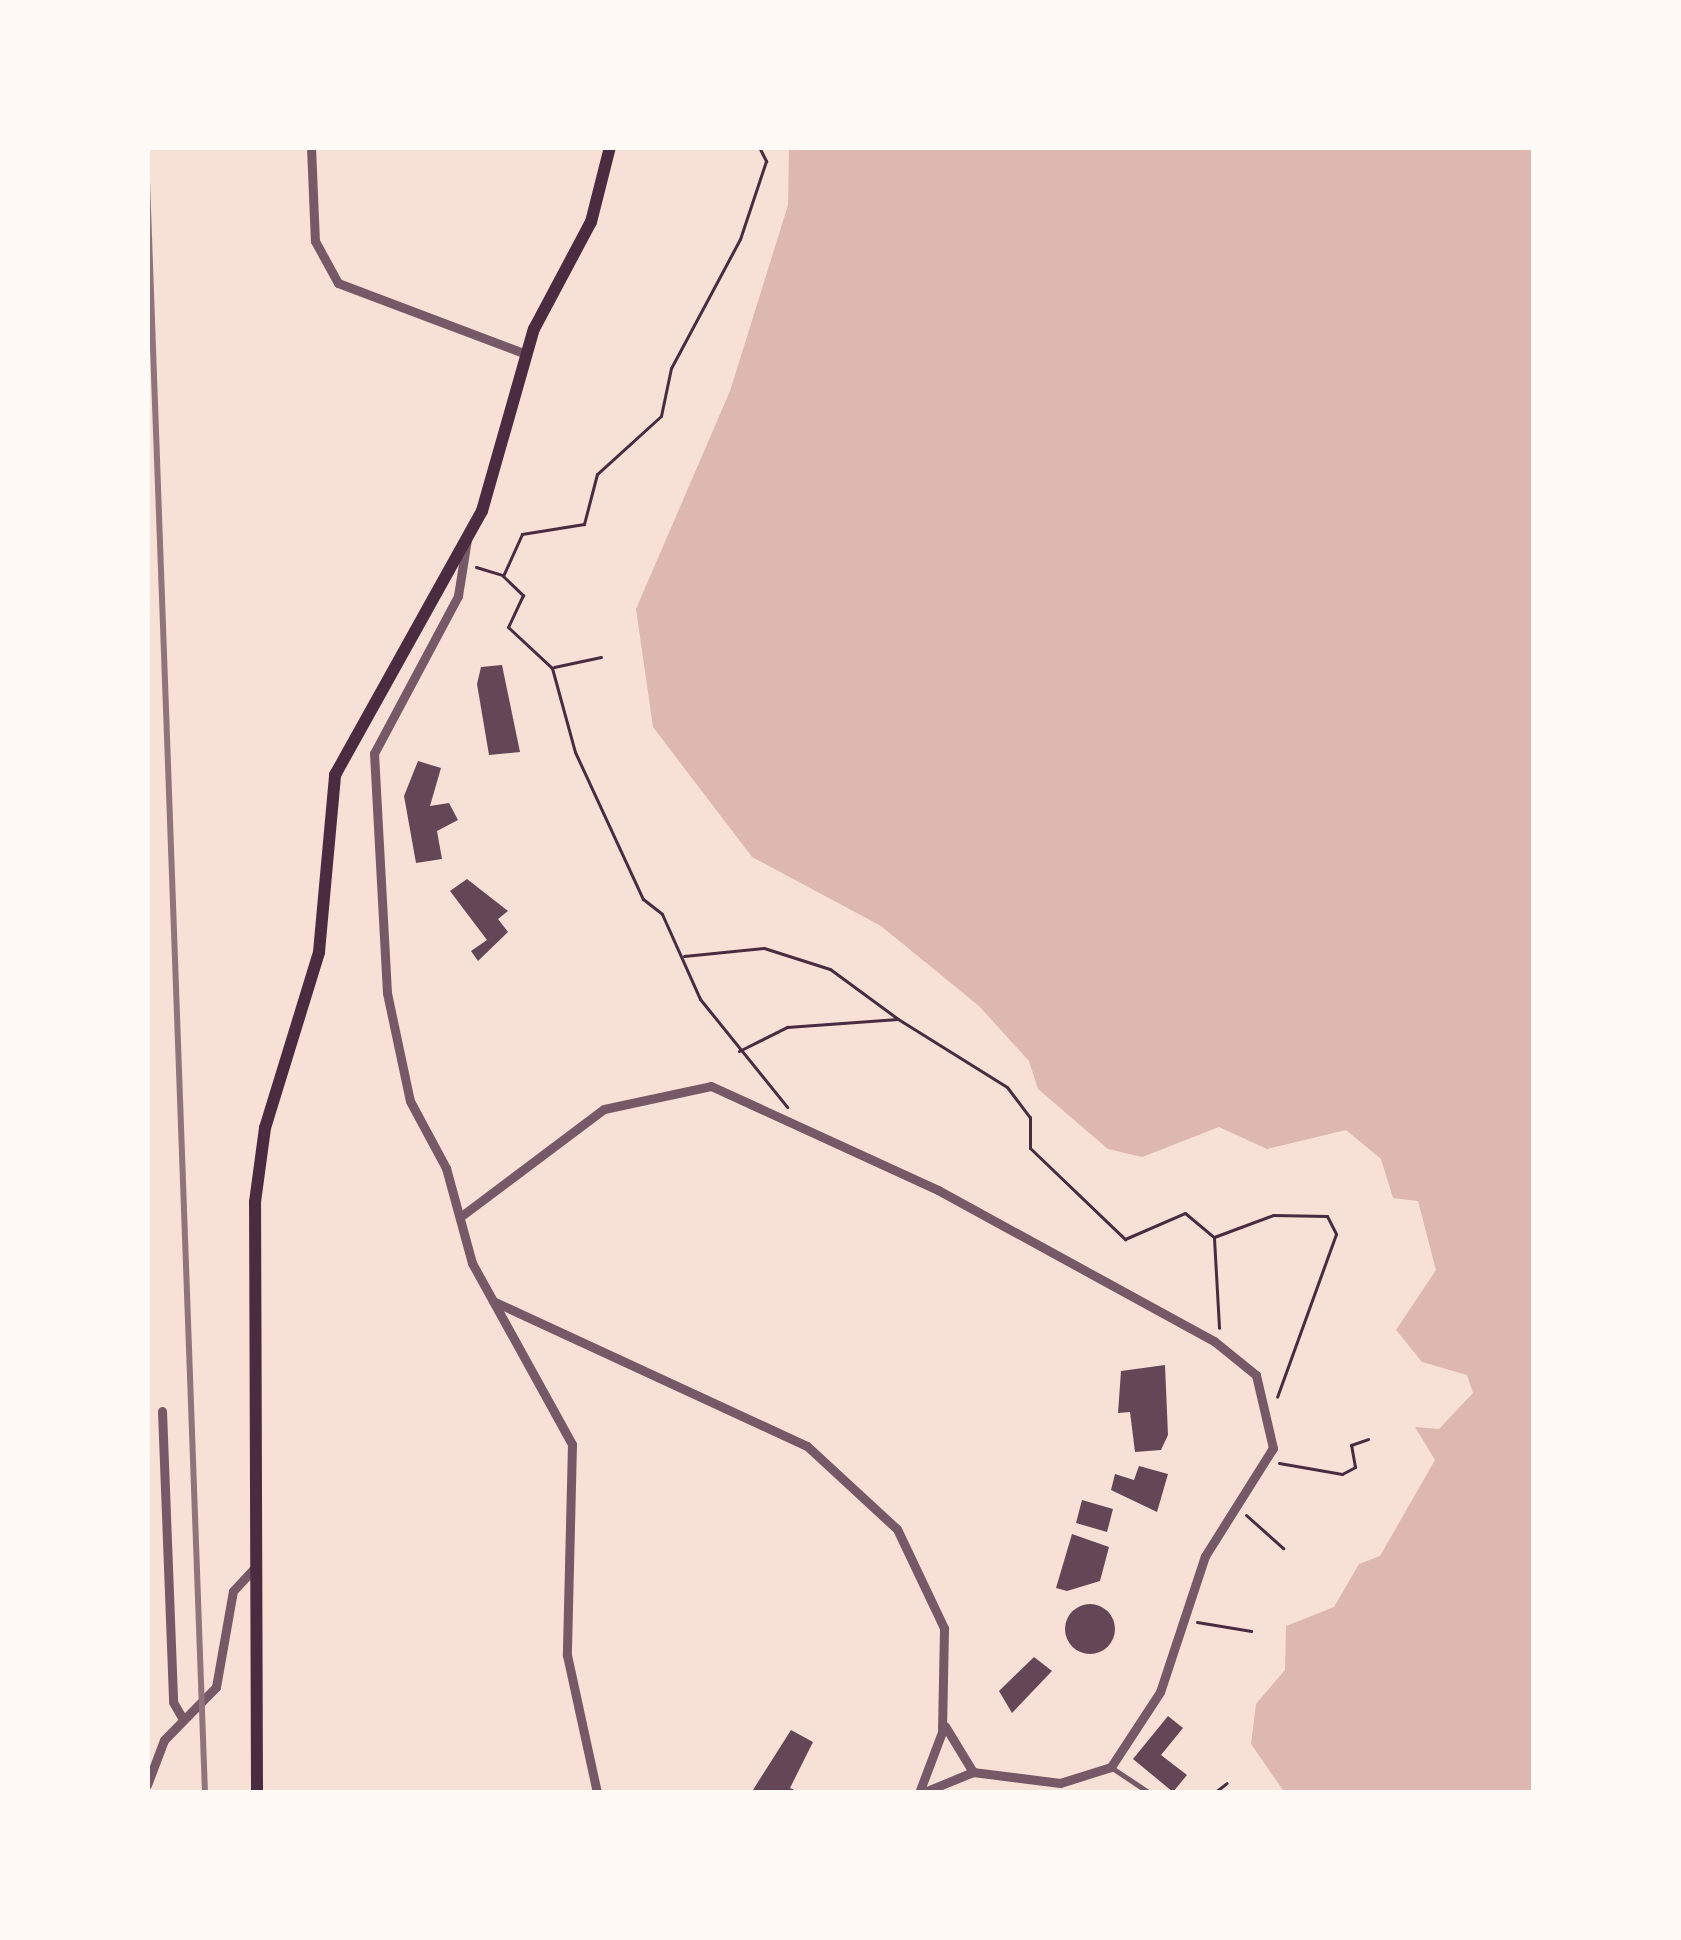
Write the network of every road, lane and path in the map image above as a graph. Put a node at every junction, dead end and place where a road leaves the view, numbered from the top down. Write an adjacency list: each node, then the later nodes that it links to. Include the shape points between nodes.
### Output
1 (311, 147): 4 (street, via 315,241 338,284)
2 (610, 147): 4 (main road, via 591,222)
3 (759, 147): 7 (path, via 766,161 740,239 671,368 661,416 597,474 584,524 521,534)
4 (526, 354): 5 (main road)
5 (467, 539): 6 (street); 24 (main road, via 335,775 319,952 260,1155)
6 (470, 565): 7 (path); 14 (street, via 379,736 370,785 396,1043)
7 (503, 576): 9 (path, via 524,603 508,627)
8 (602, 657): 9 (path)
9 (552, 668): 10 (path, via 575,752)
10 (682, 956): 11 (path, via 764,948 830,969); 12 (path)
11 (898, 1019): 12 (path, via 787,1027); 15 (path, via 1007,1087 1030,1117 1030,1148 1070,1175 1112,1234 1186,1213)
12 (739, 1052): 13 (path, via 788,1101)
13 (787, 1114): 14 (street, via 711,1086 676,1087 604,1109); 17 (street)
14 (460, 1217): 16 (street)
15 (1214, 1237): 17 (path); 18 (path, via 1273,1214 1311,1211 1336,1226)
16 (489, 1298): 28 (street, via 807,1446 860,1492 897,1529 940,1607); 34 (street, via 572,1444 567,1655)
17 (1214, 1341): 18 (street, via 1250,1368)
18 (1271, 1410): 21 (street)
19 (162, 1411): 27 (street, via 173,1702)
20 (1368, 1439): 21 (path, via 1351,1444 1355,1467 1342,1474)
21 (1265, 1465): 22 (street)
22 (1233, 1511): 23 (path); 25 (street)
23 (1283, 1548)
24 (255, 1567): 27 (street, via 233,1591 216,1687); 33 (main road)
25 (1184, 1618): 26 (path); 29 (street, via 1160,1692)
26 (1251, 1631)
27 (183, 1719): 32 (street)
28 (944, 1720): 30 (street); 35 (street)
29 (1111, 1767): 30 (street, via 1047,1783); 36 (lane)
30 (973, 1772): 35 (street)
31 (1227, 1783): 37 (path)
32 (147, 1785)
33 (256, 1793)
34 (597, 1793)
35 (921, 1793)
36 (1150, 1793)
37 (1214, 1793)

